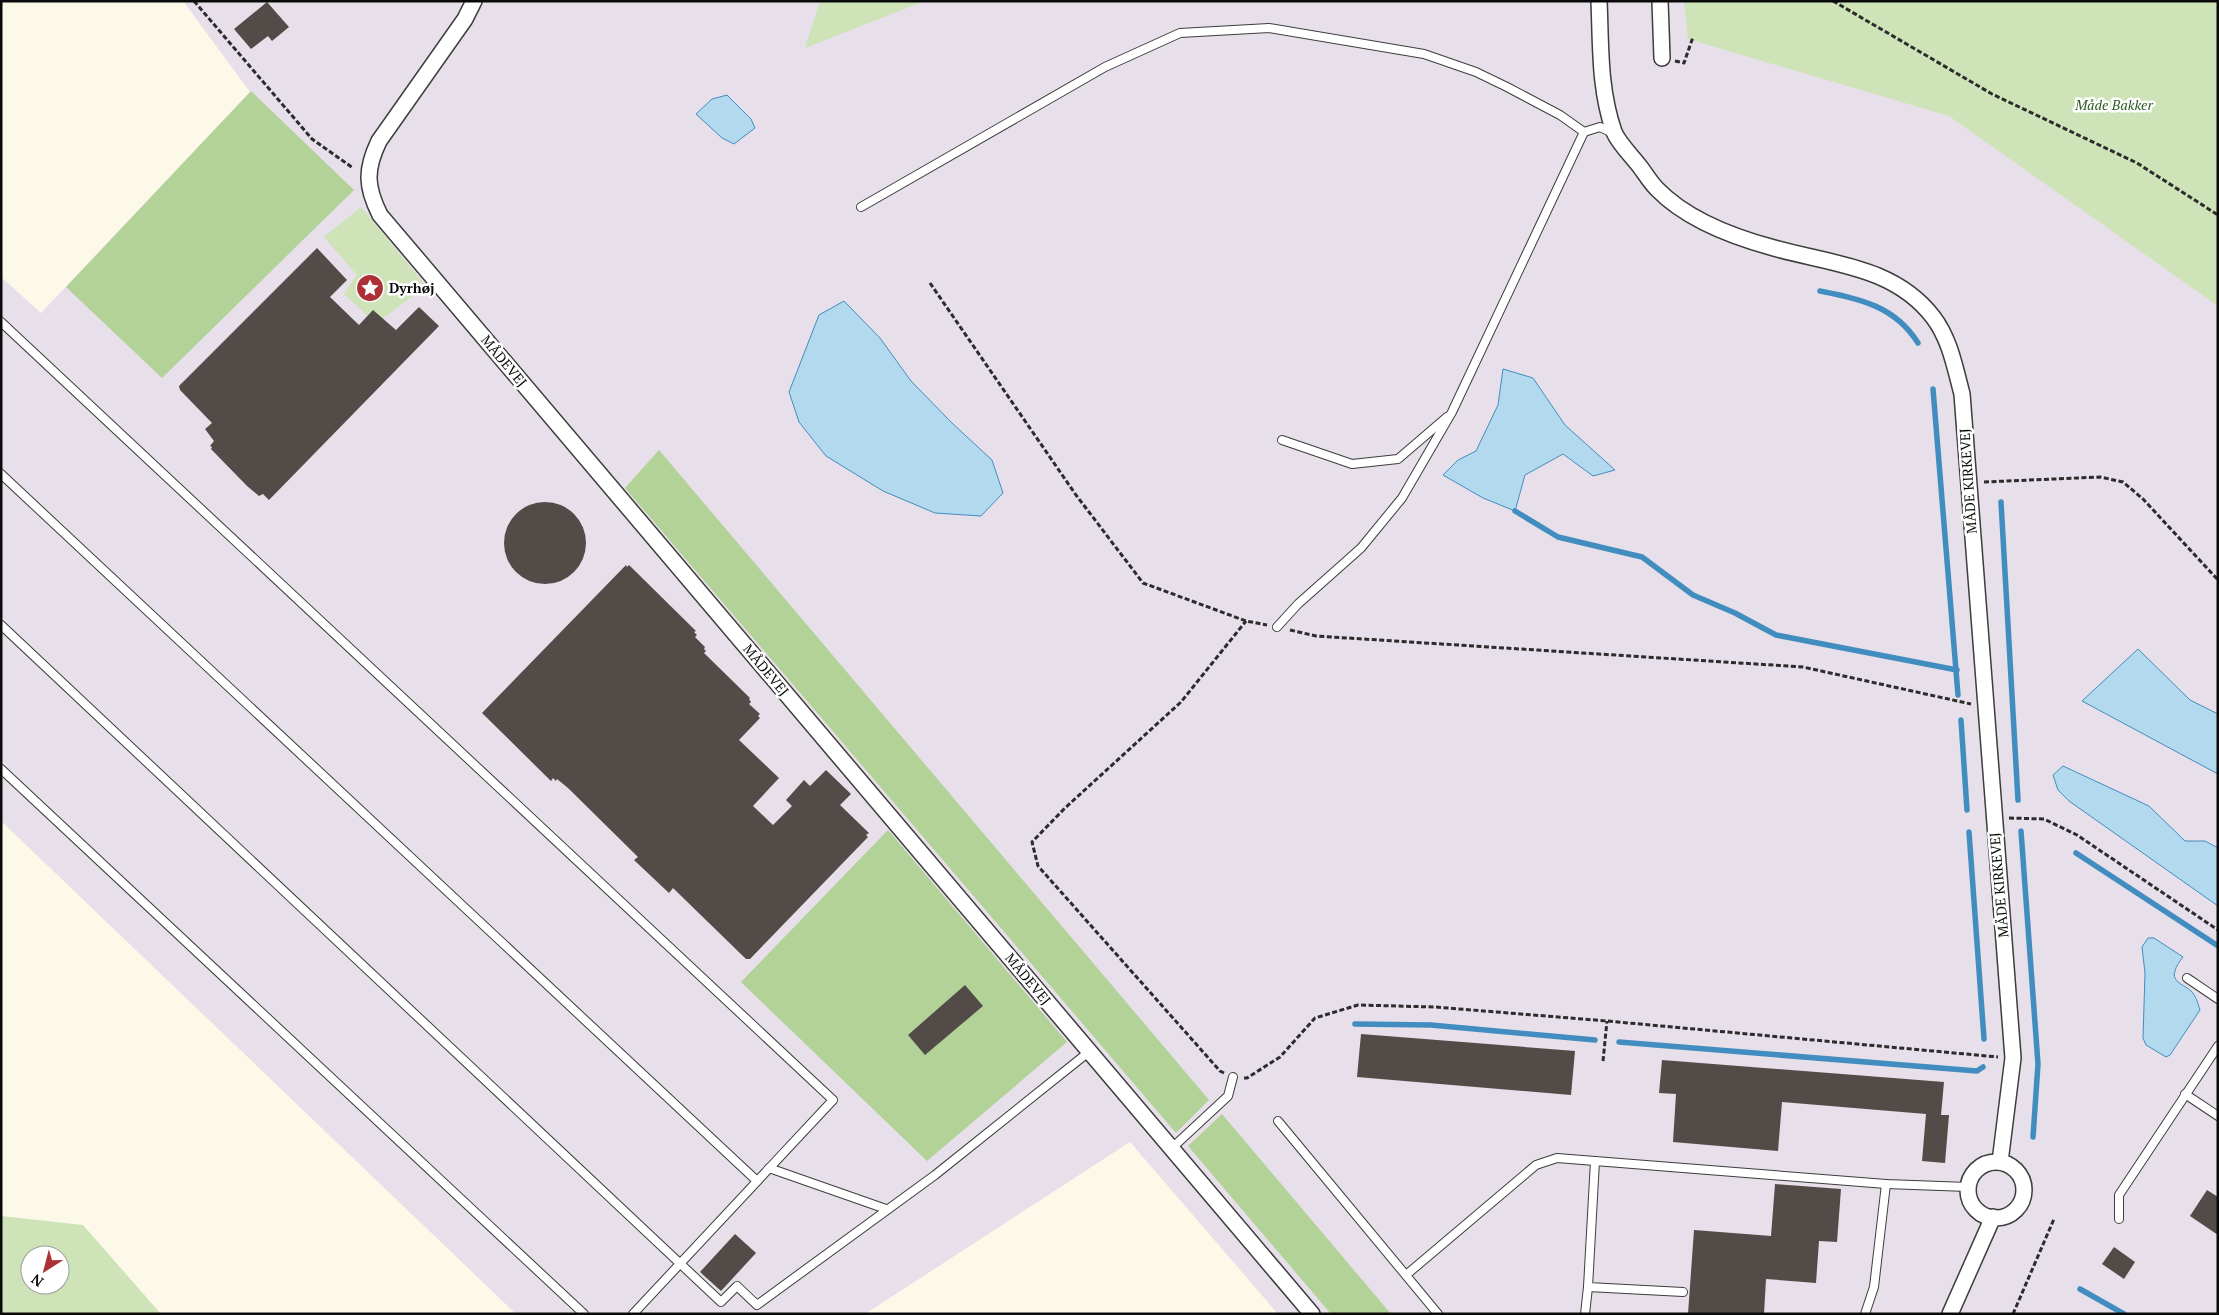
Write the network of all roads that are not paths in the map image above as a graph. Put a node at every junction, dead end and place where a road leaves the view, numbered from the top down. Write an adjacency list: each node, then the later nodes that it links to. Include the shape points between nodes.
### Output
1 (474, 1): 18 (street, MÅDEVEJ, via 465,20 379,141 370,159 371,198 380,215)
2 (1599, 1): 6 (street, MÅDE KIRKEVEJ, via 1602,87)
3 (1660, 1): 4 (street)
4 (1662, 58)
5 (1584, 132): 6 (lane, via 1600,128); 7 (lane, via 1507,86 1424,54 1269,28 1180,33 1105,67); 9 (lane)
6 (1615, 134): 25 (street, MÅDE KIRKEVEJ, via 1657,189 1692,215 1746,240 1859,268 1884,278 1917,300 1933,317 1951,353 1962,394 2013,1058)
7 (861, 207)
8 (2, 326): 26 (lane, via 833,1100)
9 (1452, 412): 10 (lane, via 1398,459 1352,464); 13 (lane, via 1402,498 1361,548)
10 (1282, 440)
11 (1, 474): 27 (lane)
12 (1, 625): 33 (lane)
13 (1277, 627)
14 (1, 769): 37 (lane)
15 (2187, 978): 16 (lane)
16 (2218, 1000)
17 (2218, 1046): 20 (lane)
18 (1090, 1051): 23 (street, MÅDEVEJ); 30 (lane, via 935,1175)
19 (1233, 1077): 23 (lane, via 1228,1096)
20 (2186, 1094): 21 (lane); 32 (lane, via 2119,1195)
21 (2218, 1116)
22 (1278, 1121): 34 (lane)
23 (1172, 1148): 39 (street, MÅDEVEJ)
24 (1595, 1161): 28 (lane); 34 (lane, via 1557,1158 1536,1165); 35 (lane)
25 (2000, 1162): 29 (street, via 1982,1165); 31 (street, via 2017,1171 2024,1188 2012,1213)
26 (769, 1168): 27 (lane); 30 (lane)
27 (757, 1181): 33 (lane)
28 (1886, 1184): 29 (lane); 42 (lane, via 1874,1288)
29 (1968, 1187): 31 (street, via 1974,1207)
30 (886, 1209): 33 (lane, via 757,1305 737,1286 721,1302)
31 (1993, 1217): 43 (street)
32 (2119, 1219)
33 (681, 1263): 38 (lane)
34 (1406, 1275): 40 (lane)
35 (1588, 1287): 36 (lane); 41 (lane)
36 (1683, 1292)
37 (584, 1314)
38 (633, 1314)
39 (1312, 1314)
40 (1438, 1314)
41 (1585, 1314)
42 (1865, 1314)
43 (1950, 1314)

